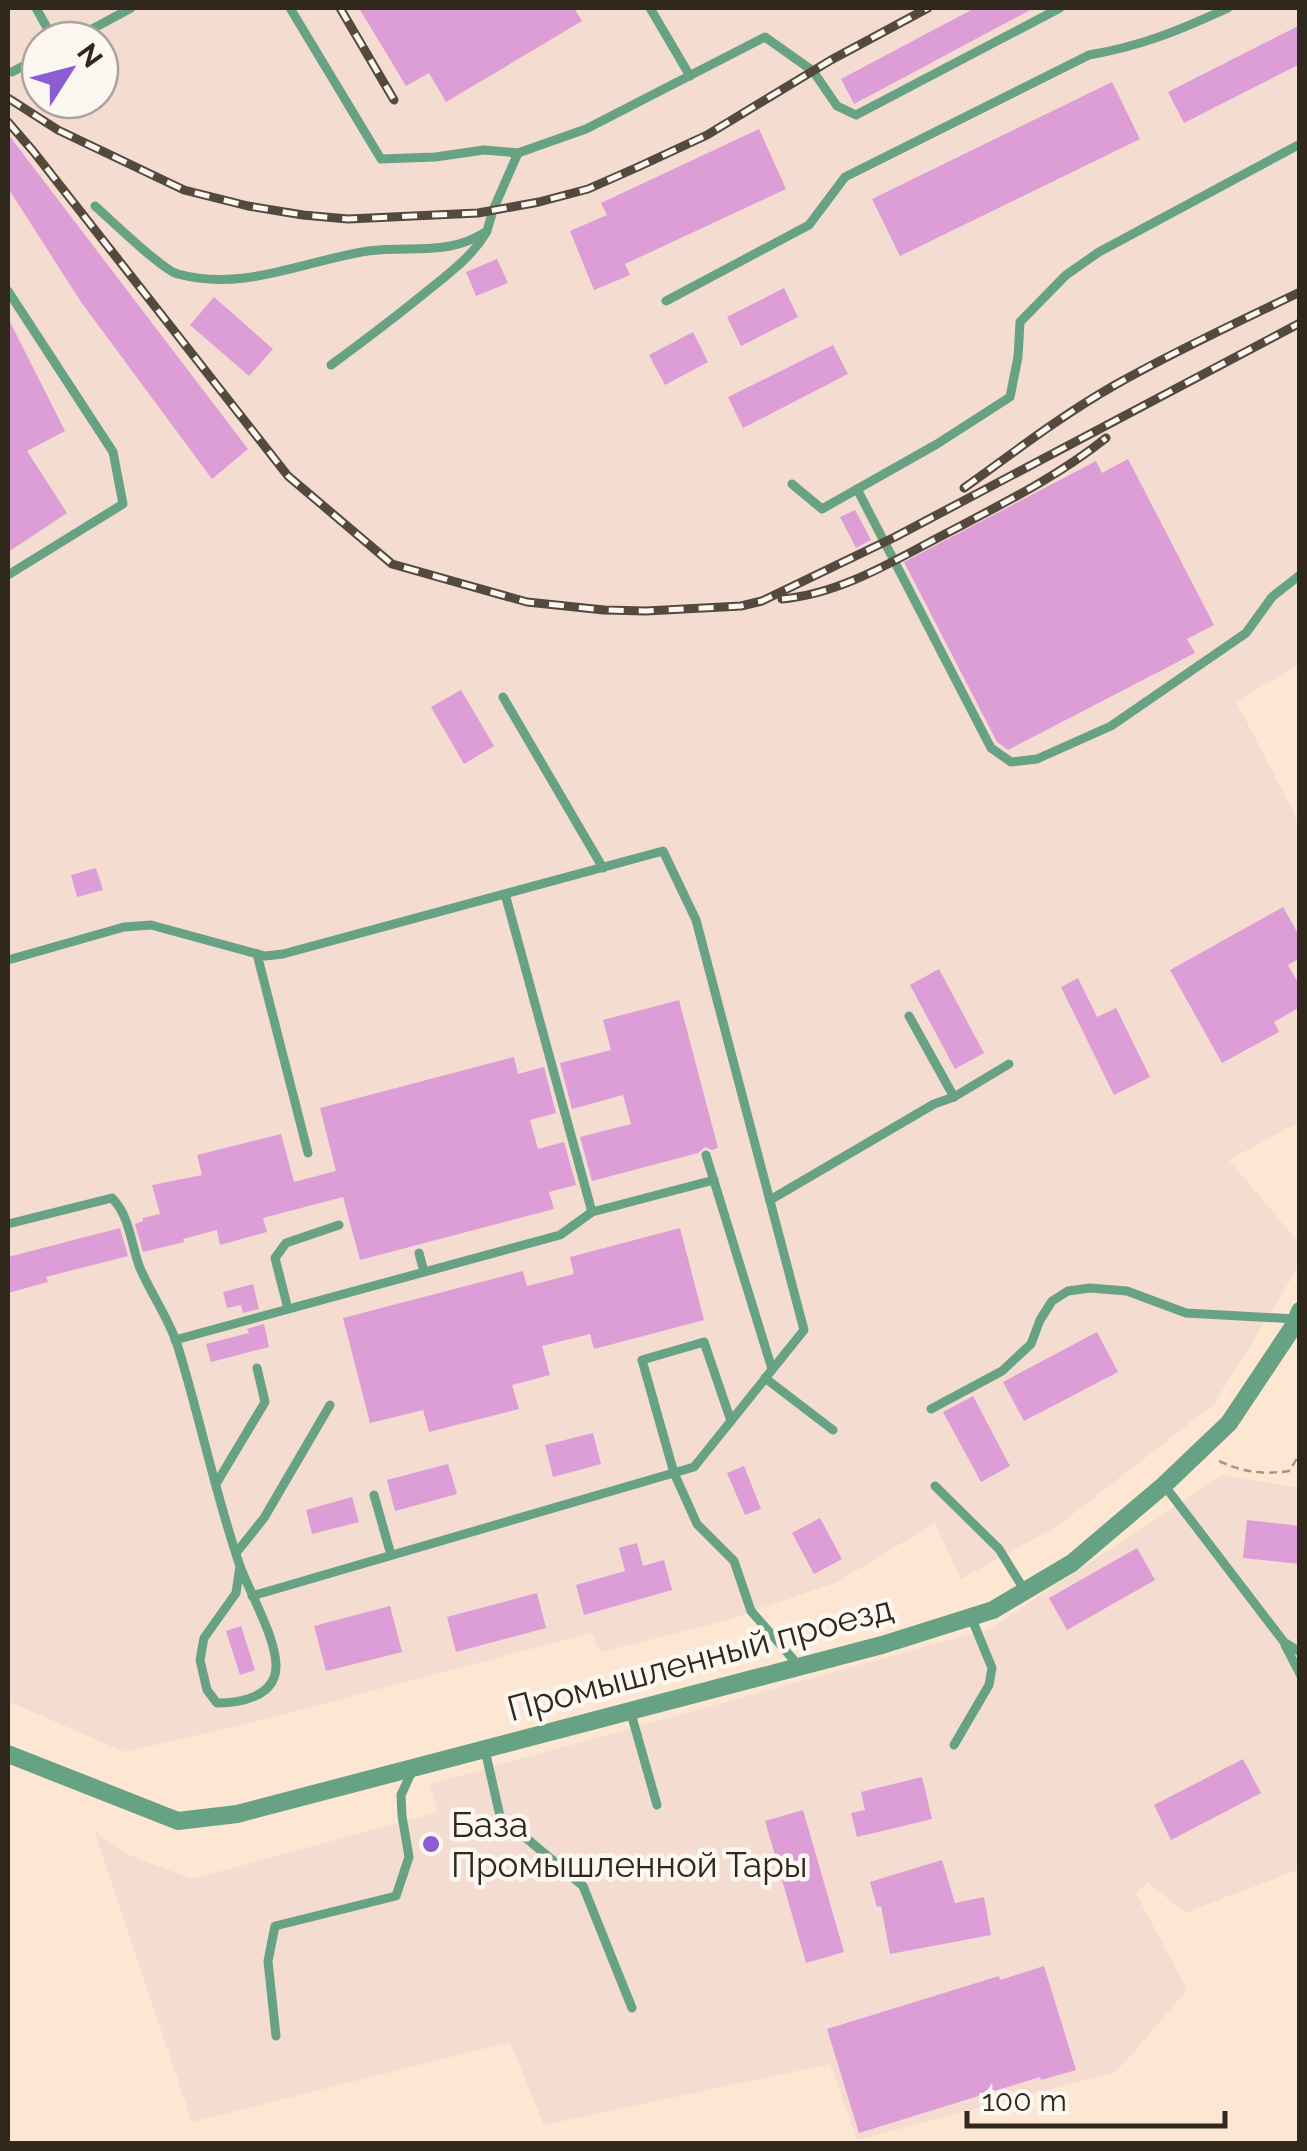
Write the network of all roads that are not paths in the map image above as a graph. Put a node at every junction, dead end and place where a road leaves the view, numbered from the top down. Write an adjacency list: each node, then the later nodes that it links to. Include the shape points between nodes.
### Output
1 (131, 8): 6 (lane)
2 (290, 8): 11 (lane, via 381,159)
3 (650, 8): 9 (lane)
4 (1060, 8): 9 (lane, via 856,115 836,106 813,71 765,37)
5 (1228, 8): 15 (lane, via 1172,34 1089,55 845,178 809,225)
6 (109, 20)
7 (20, 68): 8 (lane)
8 (12, 72)
9 (690, 76): 11 (lane, via 586,129)
10 (1300, 144): 18 (lane, via 1066,275 1020,322 1010,396)
11 (518, 153): 13 (lane)
12 (95, 206): 13 (lane, via 173,274 216,281 374,250 441,248)
13 (487, 230): 16 (lane, via 475,251)
14 (8, 291): 19 (lane, via 113,452 122,504)
15 (666, 301)
16 (331, 365)
17 (792, 484): 18 (lane, via 822,509)
18 (857, 490): 20 (lane, via 991,748 1011,762 1036,759 1110,726 1246,633 1272,597)
19 (8, 574)
20 (1300, 575)
21 (503, 697): 22 (lane)
22 (603, 868): 23 (lane); 32 (lane, via 663,852 696,920)
23 (505, 894): 24 (lane, via 283,954); 33 (lane)
24 (257, 954): 25 (lane, via 151,925); 29 (lane)
25 (8, 960)
26 (909, 1016): 28 (lane)
27 (1009, 1064): 28 (lane)
28 (954, 1097): 32 (lane)
29 (308, 1153)
30 (706, 1155): 31 (lane)
31 (714, 1180): 33 (lane); 42 (lane)
32 (770, 1200): 42 (lane, via 804,1330)
33 (592, 1212): 37 (lane, via 560,1235)
34 (8, 1224): 40 (lane, via 112,1198 122,1208 141,1269)
35 (339, 1224): 38 (lane, via 286,1244 275,1258)
36 (419, 1253): 37 (lane)
37 (424, 1272): 38 (lane)
38 (288, 1309): 40 (lane)
39 (1298, 1315): 44 (lane, via 1186,1313 1127,1291 1068,1291 1052,1301 1031,1344 1002,1371); 49 (street, Промышленный проезд, via 1229,1423)
40 (175, 1340): 48 (lane)
41 (257, 1368): 48 (lane, via 266,1402)
42 (769, 1374): 45 (lane); 46 (lane)
43 (330, 1405): 52 (lane)
44 (930, 1409)
45 (731, 1422): 47 (lane, via 694,1467); 47 (lane, via 704,1342 642,1360)
46 (834, 1430)
47 (674, 1473): 53 (lane); 60 (lane, via 697,1524 734,1561 751,1611)
48 (216, 1484): 52 (lane)
49 (1164, 1485): 55 (street, Промышленный проезд, via 1072,1563); 58 (lane)
50 (935, 1486): 55 (lane, via 999,1549)
51 (374, 1495): 53 (lane)
52 (236, 1553): 54 (lane)
53 (392, 1555): 56 (lane)
54 (240, 1566): 56 (lane); 56 (lane, via 236,1593 204,1638 200,1660 207,1690 218,1703 260,1694 274,1679 272,1647)
55 (1025, 1591): 57 (street, Промышленный проезд)
56 (252, 1596)
57 (971, 1617): 60 (street, Промышленный проезд); 63 (lane, via 992,1668)
58 (1284, 1642): 59 (lane); 61 (lane)
59 (1300, 1652)
60 (798, 1666): 62 (street, Промышленный проезд)
61 (1300, 1674)
62 (630, 1710): 64 (street, Промышленный проезд); 67 (lane)
63 (954, 1745)
64 (484, 1748): 66 (street, Промышленный проезд); 68 (lane, via 500,1816 582,1886)
65 (8, 1754): 66 (street, Промышленный проезд, via 178,1821 237,1814)
66 (414, 1767): 69 (lane, via 401,1795 410,1857 396,1896 275,1926 268,1961)
67 (656, 1805)
68 (632, 2008)
69 (276, 2036)

